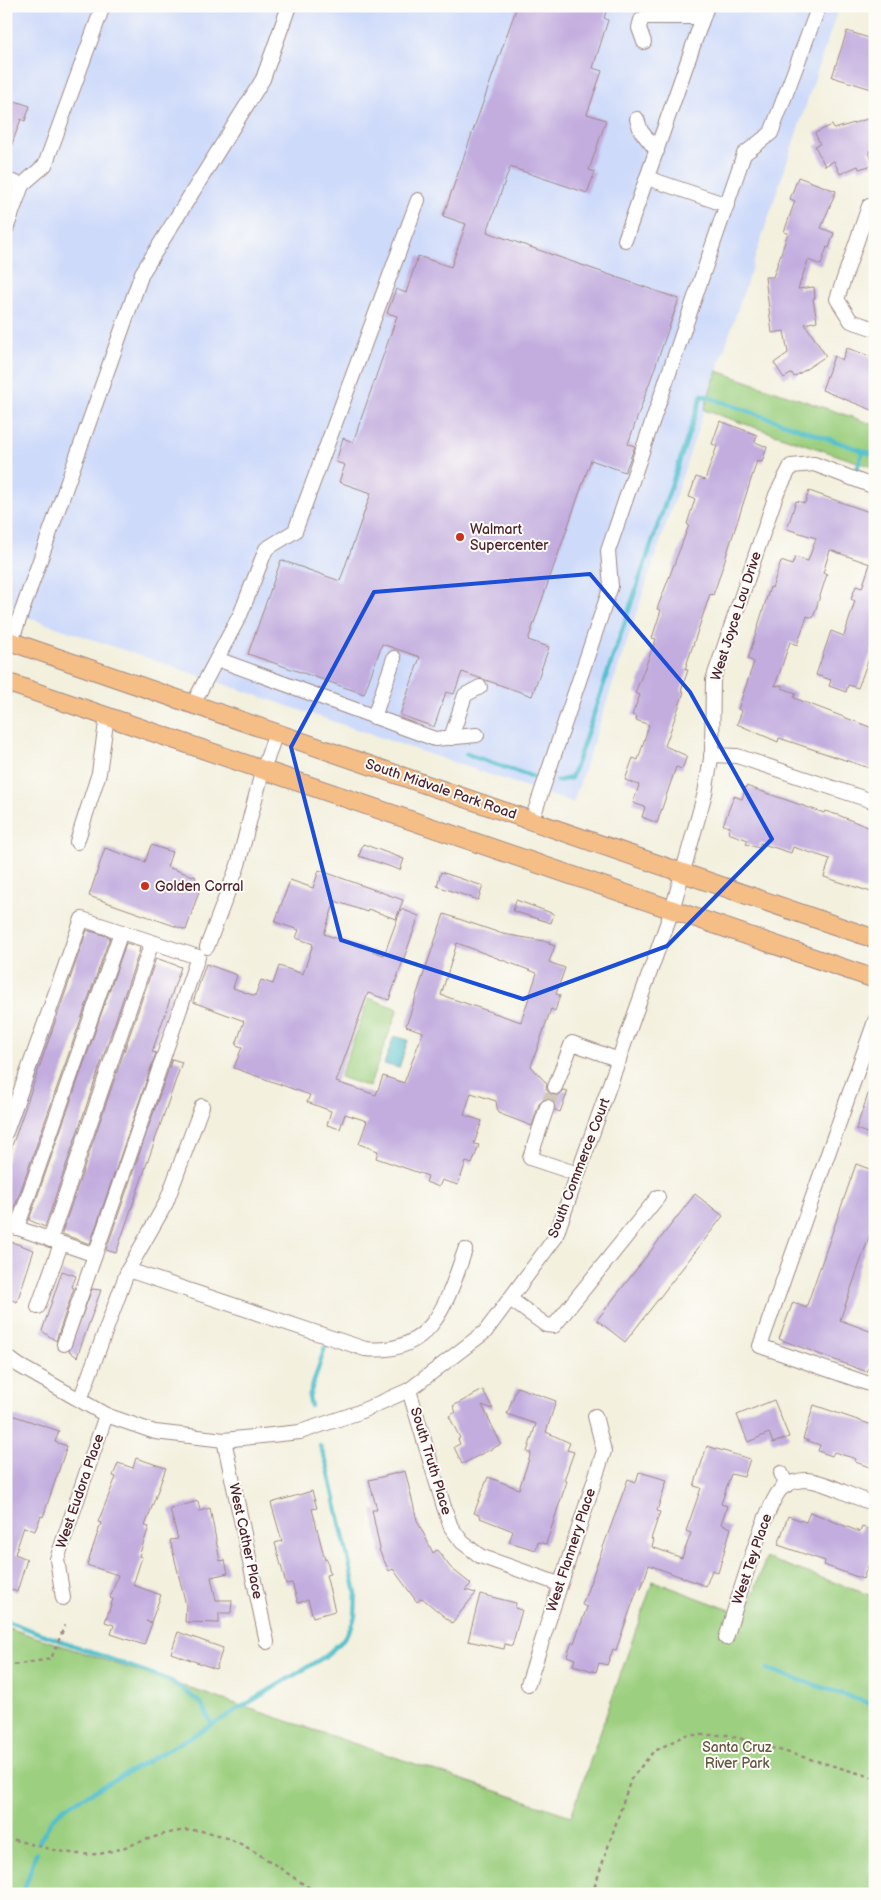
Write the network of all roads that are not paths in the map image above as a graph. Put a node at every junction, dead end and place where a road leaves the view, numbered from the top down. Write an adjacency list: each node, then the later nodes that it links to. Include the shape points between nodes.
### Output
1 (103, 6): 10 (street, via 45,164)
2 (289, 6): 18 (street, via 263,79 142,273)
3 (819, 6): 12 (street, via 771,133 744,154)
4 (705, 12): 5 (street, via 646,17 641,20 639,28); 7 (street)
5 (644, 42)
6 (638, 119): 7 (street, via 641,131)
7 (657, 151): 8 (street)
8 (647, 178): 12 (street); 15 (street)
9 (6, 180): 10 (street)
10 (22, 185): 14 (street)
11 (418, 200): 20 (street, via 295,531 266,549 241,613)
12 (727, 205): 32 (street, via 608,551 611,586)
13 (869, 206): 16 (street, via 837,298 851,321)
14 (6, 229)
15 (625, 240)
16 (875, 329)
17 (875, 487): 29 (street, West Joyce Lou Drive, via 814,464 791,466 776,495 713,680)
18 (9, 641): 23 (main road, South Midvale Park Road)
19 (394, 658): 25 (street)
20 (217, 659): 23 (street); 25 (street)
21 (6, 682): 24 (main road)
22 (480, 687): 28 (street, via 465,695)
23 (193, 704): 26 (main road, South Midvale Park Road)
24 (107, 716): 30 (main road); 33 (street, via 100,773)
25 (374, 717): 28 (street, via 435,739)
26 (276, 732): 30 (street); 32 (main road, South Midvale Park Road)
27 (477, 735): 28 (street)
28 (451, 738)
29 (712, 755): 31 (street, via 737,756); 34 (street, West Joyce Lou Drive, via 705,793)
30 (263, 770): 36 (main road); 40 (street, via 238,865)
31 (875, 802)
32 (532, 820): 34 (main road, South Midvale Park Road)
33 (77, 842)
34 (682, 871): 35 (street, West Joyce Lou Drive); 38 (main road, South Midvale Park Road)
35 (678, 888): 36 (street, South Commerce Court)
36 (672, 910): 41 (main road); 43 (street, South Commerce Court)
37 (121, 932): 39 (street); 47 (street, via 82,919); 50 (street)
38 (875, 939)
39 (152, 942): 51 (street); 53 (street, via 198,957)
40 (207, 947)
41 (875, 979)
42 (875, 1021): 59 (street, via 760,1346)
43 (619, 1060): 44 (street, via 572,1043); 48 (street, South Commerce Court)
44 (555, 1087)
45 (202, 1106): 54 (street, via 166,1203)
46 (547, 1107): 48 (street, via 530,1158)
47 (6, 1132)
48 (578, 1174): 55 (street, South Commerce Court, via 555,1238)
49 (658, 1198): 55 (street, via 554,1326)
50 (12, 1226): 51 (street)
51 (56, 1242): 53 (street); 56 (street)
52 (465, 1250): 54 (street, via 438,1319 420,1336 398,1347 378,1350 365,1349)
53 (95, 1255): 57 (street)
54 (128, 1270): 61 (street)
55 (510, 1299): 60 (street, South Commerce Court, via 485,1332)
56 (38, 1307)
57 (64, 1344)
58 (6, 1356): 61 (street, South Commerce Court)
59 (875, 1386)
60 (409, 1390): 64 (street, South Commerce Court, via 357,1413 300,1432); 66 (street, South Truth Place, via 444,1508 451,1527 462,1542 480,1556)
61 (80, 1400): 62 (street, South Commerce Court)
62 (106, 1415): 64 (street, South Commerce Court, via 155,1432); 67 (street, West Eudora Place, via 57,1559)
63 (595, 1416): 66 (street, West Flannery Place, via 604,1451)
64 (224, 1440): 69 (street, West Cather Place)
65 (875, 1503): 68 (street, West Tey Place, via 857,1500 807,1480 784,1479 767,1515)
66 (559, 1584): 70 (street, West Flannery Place)
67 (63, 1598)
68 (726, 1638)
69 (267, 1642)
70 (528, 1684)

